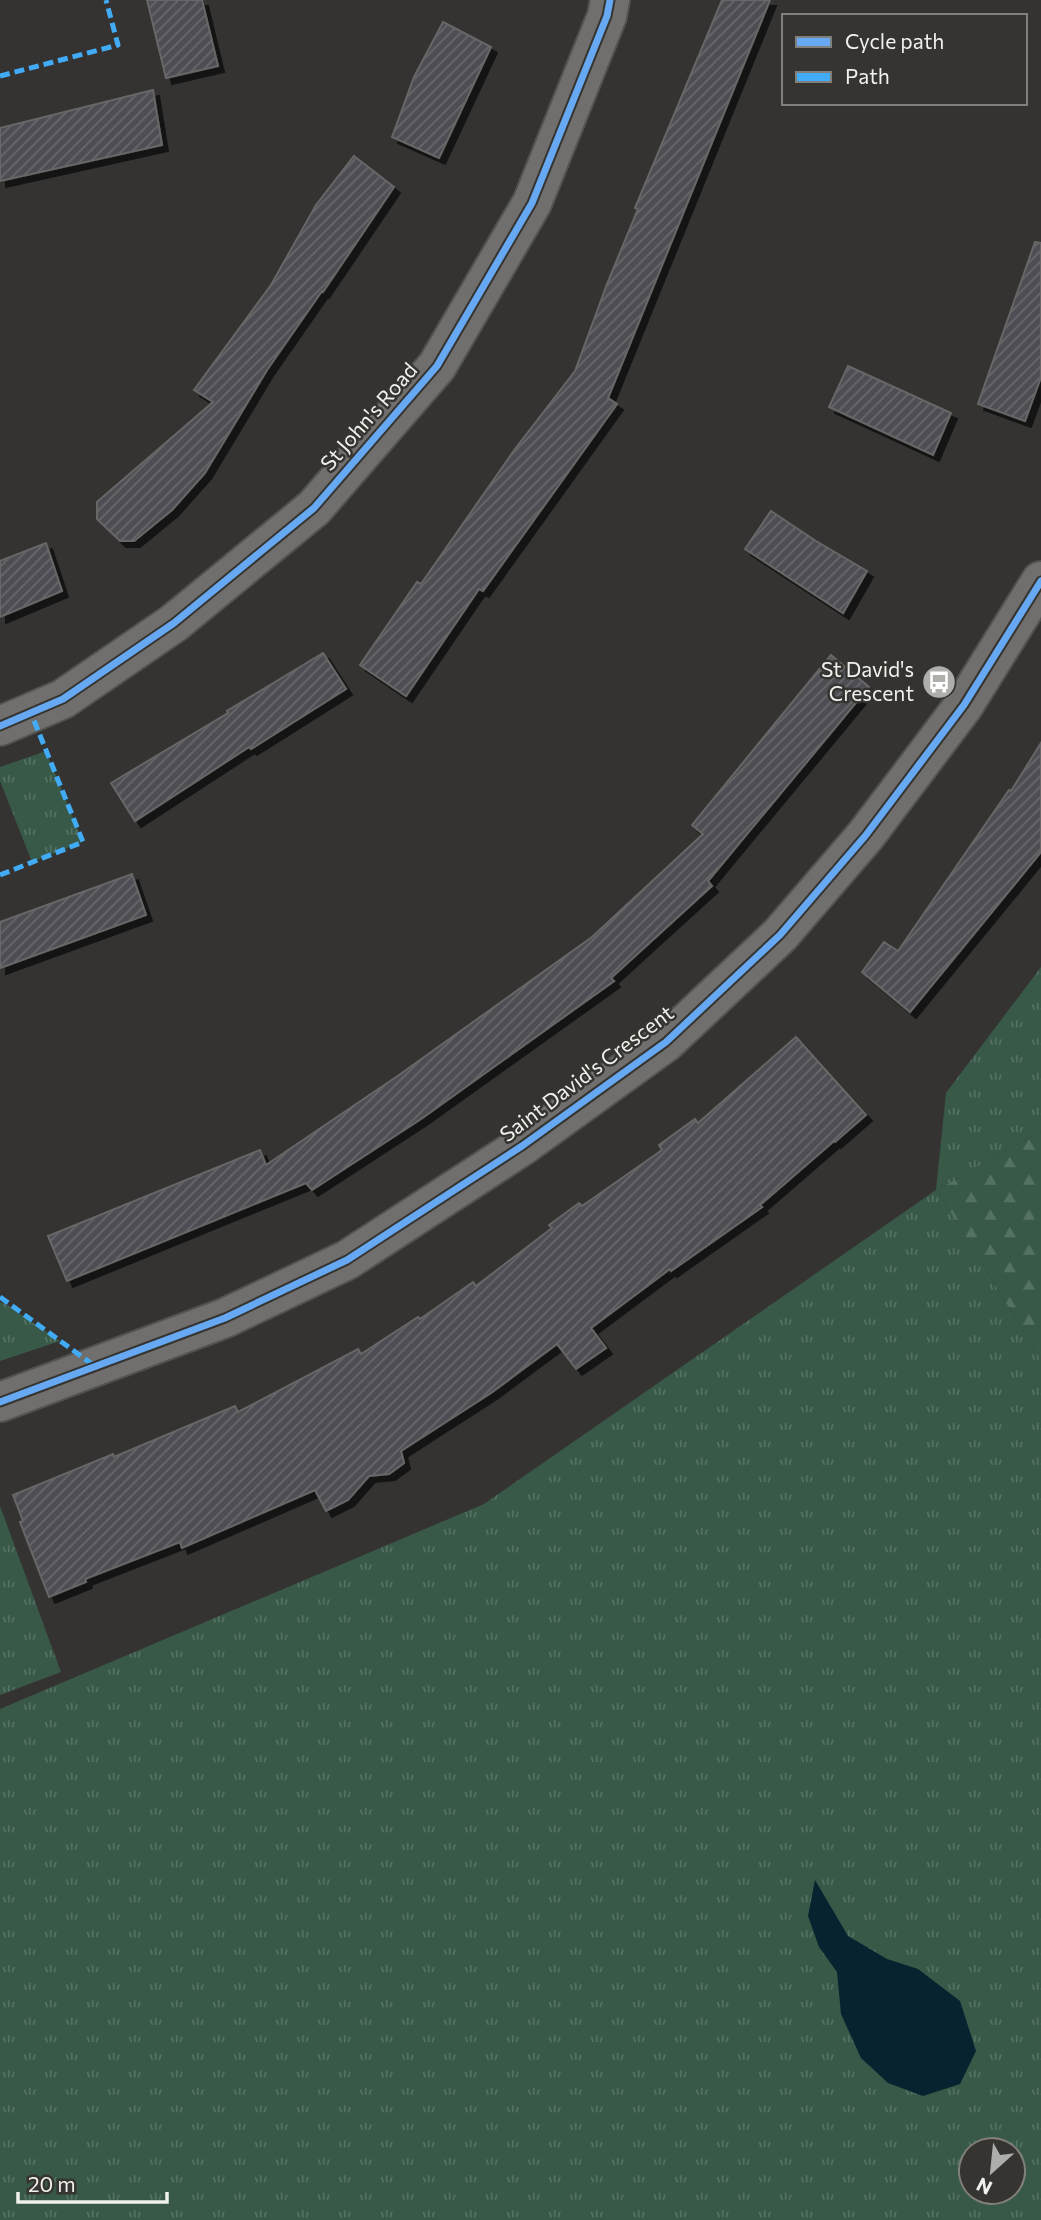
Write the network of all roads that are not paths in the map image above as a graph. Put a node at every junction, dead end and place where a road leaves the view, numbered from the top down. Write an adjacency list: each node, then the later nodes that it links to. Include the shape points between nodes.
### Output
1 (610, 0): 3 (street, St John's Road, via 532,203 437,366 314,508 206,597 64,699)
2 (1041, 581): 4 (street, Saint David's Crescent, via 964,705 866,835 780,935 666,1042 522,1146 347,1260 225,1318)
3 (0, 726)
4 (0, 1402)

